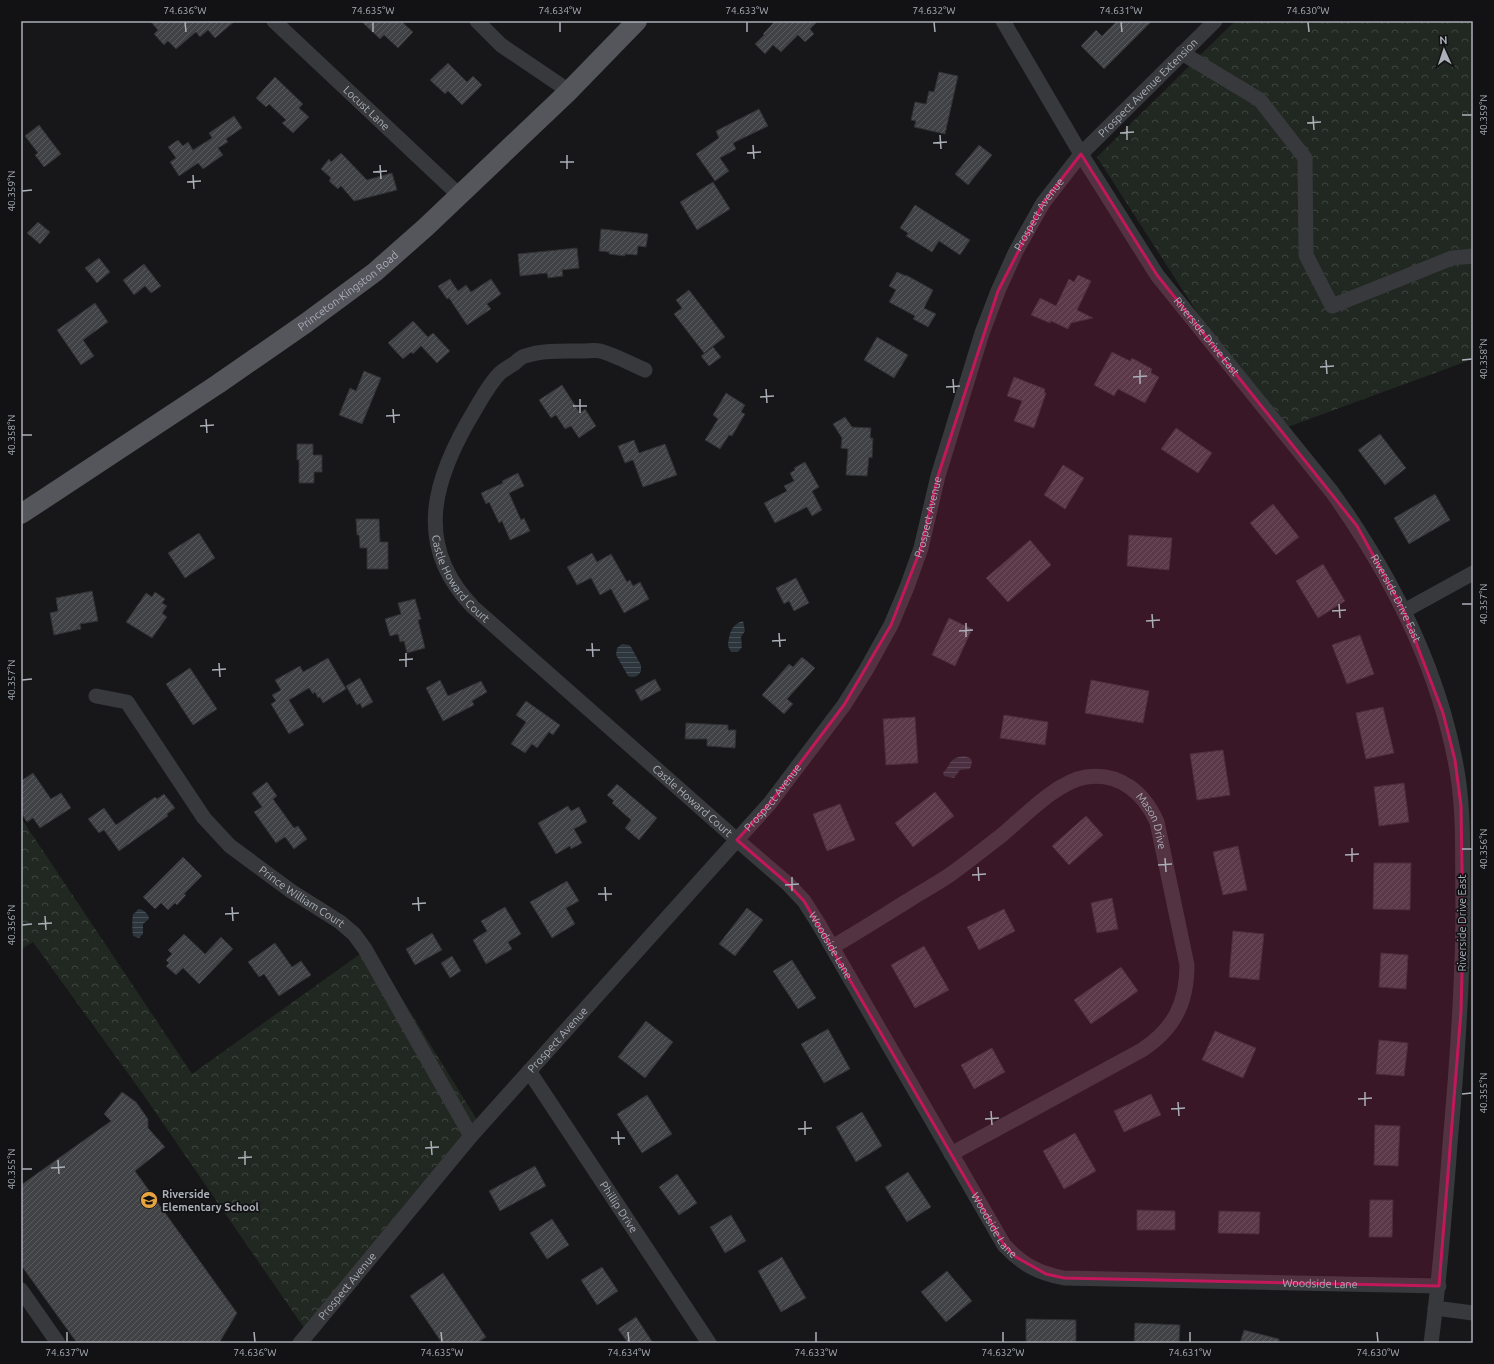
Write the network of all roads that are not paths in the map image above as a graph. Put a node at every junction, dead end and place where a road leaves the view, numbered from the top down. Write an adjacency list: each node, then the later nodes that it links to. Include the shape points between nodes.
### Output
1 (274, 21): 9 (street, Locust Lane)
2 (477, 21): 7 (street, via 501,45)
3 (637, 21): 7 (main road, Princeton-Kingston Road)
4 (1003, 21): 8 (street, Riverside Drive East)
5 (1215, 21): 6 (street, Prospect Avenue Extension)
6 (1182, 53): 8 (street, Prospect Avenue Extension); 10 (street, via 1260,100 1305,158 1306,255 1332,306 1452,258)
7 (569, 91): 9 (main road, Princeton-Kingston Road)
8 (1081, 154): 14 (street, Riverside Drive East, via 1157,275 1357,526); 17 (street, Prospect Avenue, via 1043,203 1016,251 998,291 982,332 938,476 921,548 891,625 844,705 770,803)
9 (459, 195): 12 (main road, Princeton-Kingston Road, via 375,272 306,323)
10 (1473, 256)
11 (645, 370): 17 (street, Castle Howard Court, via 600,351 552,351 524,356 500,374 471,416 456,442 445,469 436,499 437,543 453,583 473,607)
12 (21, 514)
13 (1473, 573): 14 (street)
14 (1404, 611): 16 (street, Riverside Drive East, via 1428,667 1443,713)
15 (96, 696): 21 (street, Prince William Court, via 127,702 204,818 230,846 354,934 365,949)
16 (1467, 805): 19 (street, Riverside Drive East, via 1463,935)
17 (737, 840): 18 (street, Woodside Lane, via 788,884 804,902); 20 (street, Prospect Avenue)
18 (832, 948): 22 (street, Woodside Lane); 22 (street, Mason Drive, via 950,875 1059,787 1072,780 1101,776 1116,780 1129,786 1151,808 1157,822 1187,965 1183,1000 1176,1016 1165,1032 1142,1050)
19 (1467, 1011): 23 (street, Riverside Drive East)
20 (529, 1071): 21 (street, Prospect Avenue); 29 (street, Phillip Drive)
21 (471, 1136): 28 (street, Prospect Avenue)
22 (951, 1154): 23 (street, Woodside Lane, via 1004,1244 1020,1261 1046,1274 1064,1278)
23 (1438, 1286): 25 (street, Riverside Drive East)
24 (21, 1290): 27 (street)
25 (1435, 1308): 26 (street); 30 (street, Riverside Drive East)
26 (1473, 1313)
27 (58, 1343)
28 (300, 1343)
29 (709, 1343)
30 (1431, 1343)

